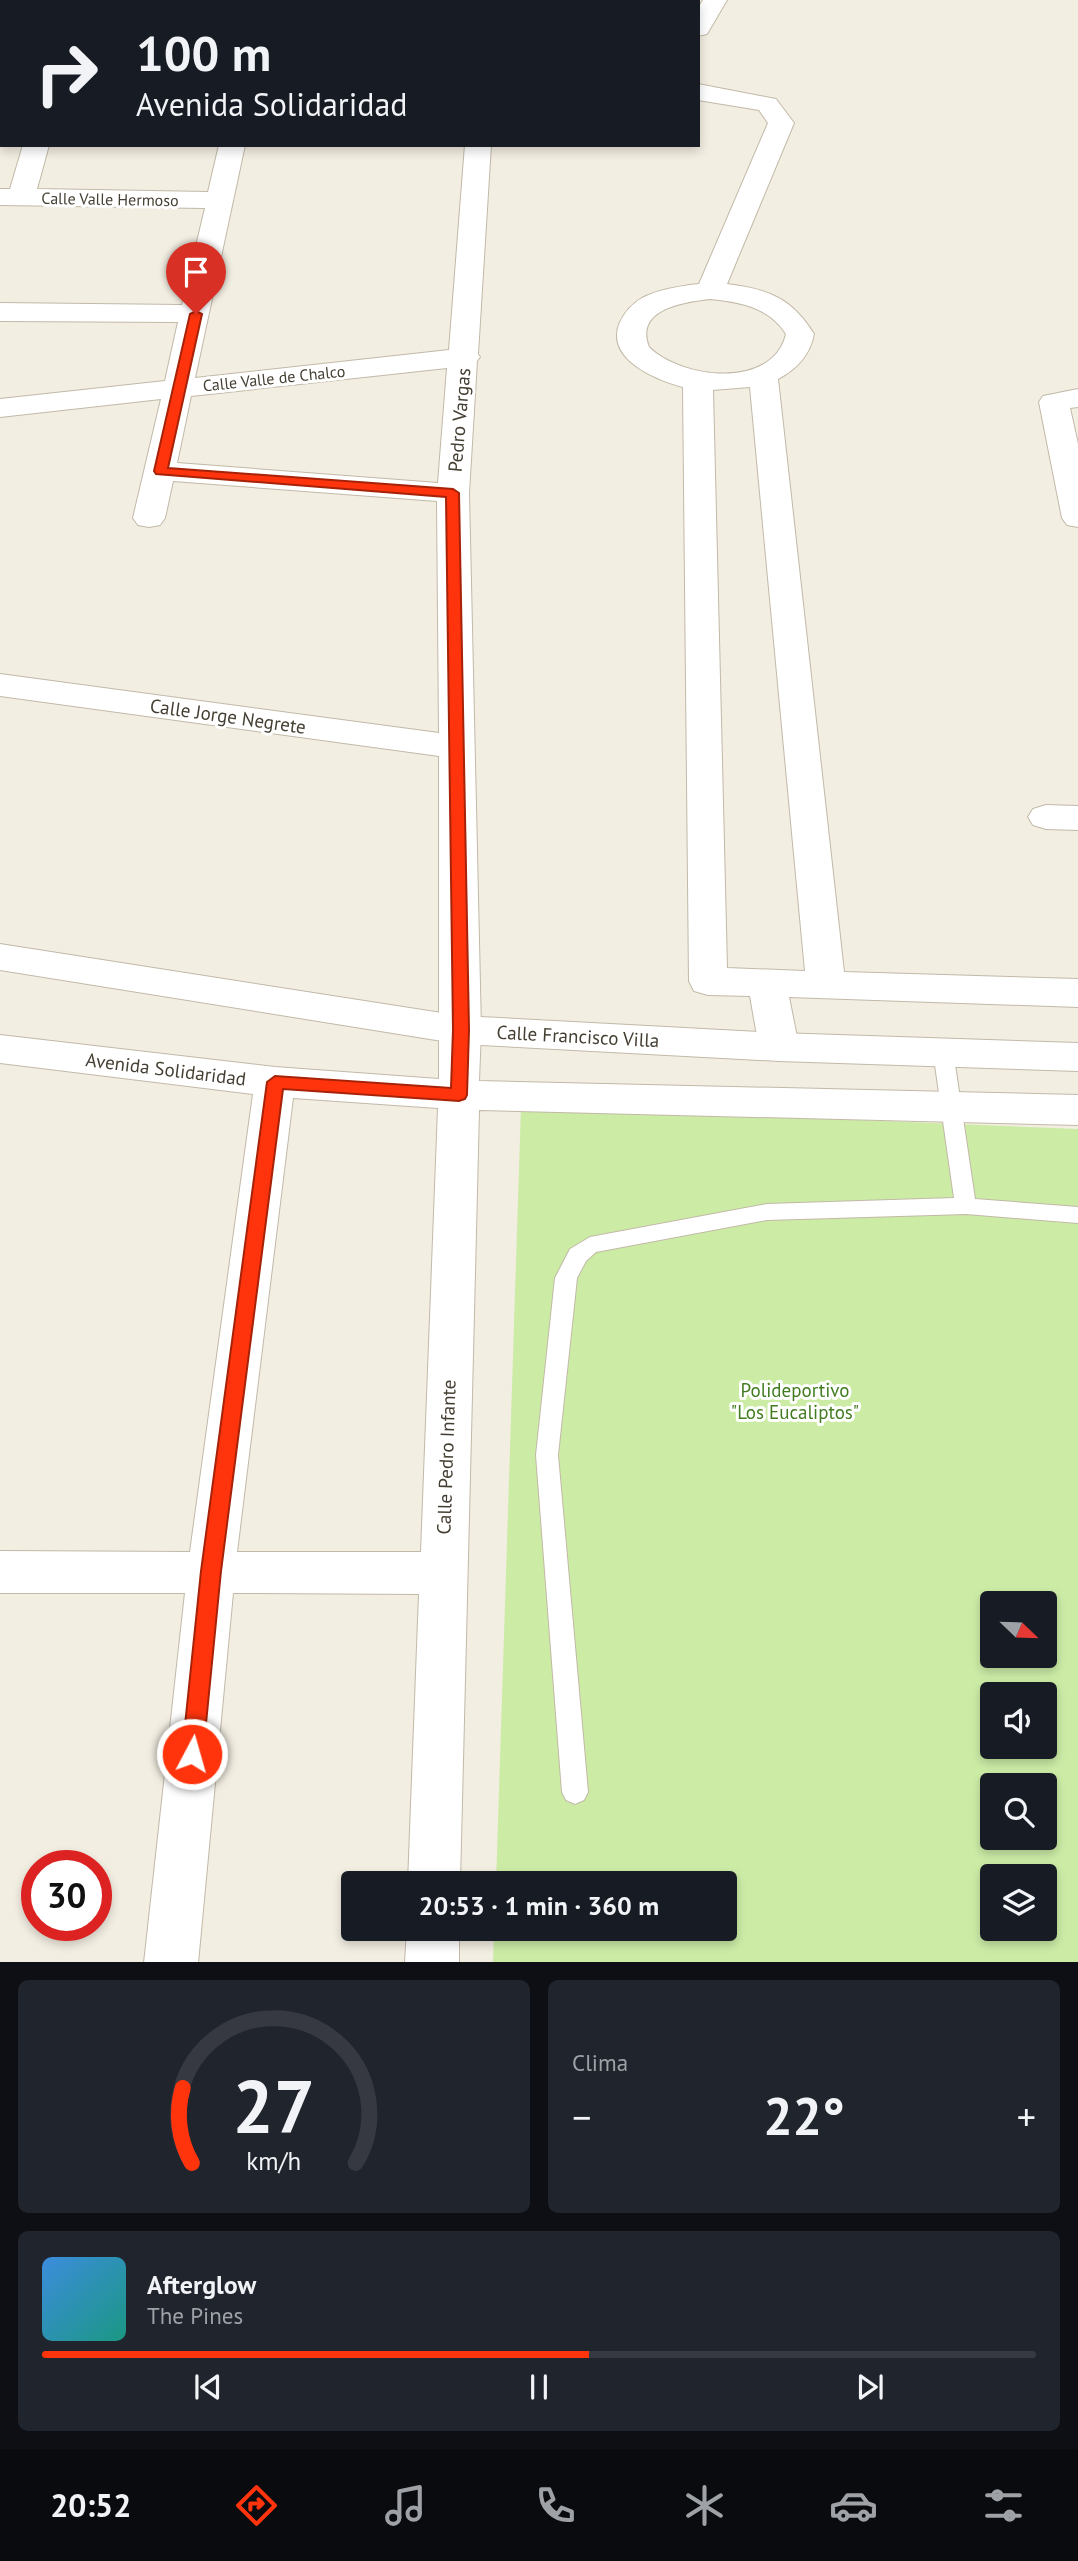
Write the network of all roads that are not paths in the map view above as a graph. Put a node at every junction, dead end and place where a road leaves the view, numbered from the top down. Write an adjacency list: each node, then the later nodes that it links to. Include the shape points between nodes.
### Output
1 (715, 0): 2 (street)
2 (700, 26)
3 (700, 92): 9 (street, via 767,104 781,123)
4 (35, 147): 7 (street)
5 (232, 147): 8 (street)
6 (478, 147): 12 (street, Pedro Vargas)
7 (10, 197): 8 (street, Calle Valle Hermoso)
8 (220, 200): 11 (street)
9 (710, 291): 13 (street, via 770,303 794,323 800,334 798,346 791,357); 14 (street, via 669,297 640,314 632,325 635,348 658,368)
10 (0, 312): 11 (street)
11 (196, 314): 15 (street)
12 (464, 357): 15 (street, Calle Valle de Chalco); 19 (street, Pedro Vargas)
13 (763, 374): 14 (street, via 743,380); 26 (street)
14 (698, 380): 25 (street, via 708,981)
15 (180, 388): 17 (street, Calle Valle de Chalco); 18 (street)
16 (1078, 398): 21 (street, via 1054,401)
17 (0, 408)
18 (160, 471): 19 (street); 20 (street)
19 (453, 493): 23 (street, Pedro Vargas)
20 (149, 518)
21 (1078, 518)
22 (0, 685): 23 (street, Calle Jorge Negrete)
23 (456, 747): 28 (street, Pedro Vargas)
24 (0, 957): 28 (street, Calle Francisco Villa)
25 (767, 981): 26 (street); 29 (street)
26 (826, 984): 27 (street)
27 (1078, 993)
28 (461, 1030): 29 (street, Calle Francisco Villa); 34 (street, Calle Pedro Infante)
29 (779, 1046): 31 (street, Calle Francisco Villa)
30 (0, 1049): 33 (street, Avenida Solidaridad)
31 (943, 1051): 32 (street, Calle Francisco Villa); 35 (lane)
32 (1078, 1057)
33 (275, 1082): 34 (street, Avenida Solidaridad); 39 (street)
34 (459, 1095): 35 (street, Avenida Solidaridad); 41 (street, Calle Pedro Infante)
35 (949, 1106): 36 (street, Avenida Solidaridad); 37 (lane, via 957,1131)
36 (1078, 1110)
37 (966, 1206): 38 (lane); 42 (lane, via 767,1212 590,1245 578,1255 566,1278 547,1455)
38 (1078, 1215)
39 (211, 1571): 40 (street); 41 (street); 45 (street)
40 (0, 1572)
41 (442, 1573): 43 (street, Calle Pedro Infante)
42 (575, 1792)
43 (434, 1871)
44 (433, 1941): 46 (street)
45 (171, 1962)
46 (432, 1962)

